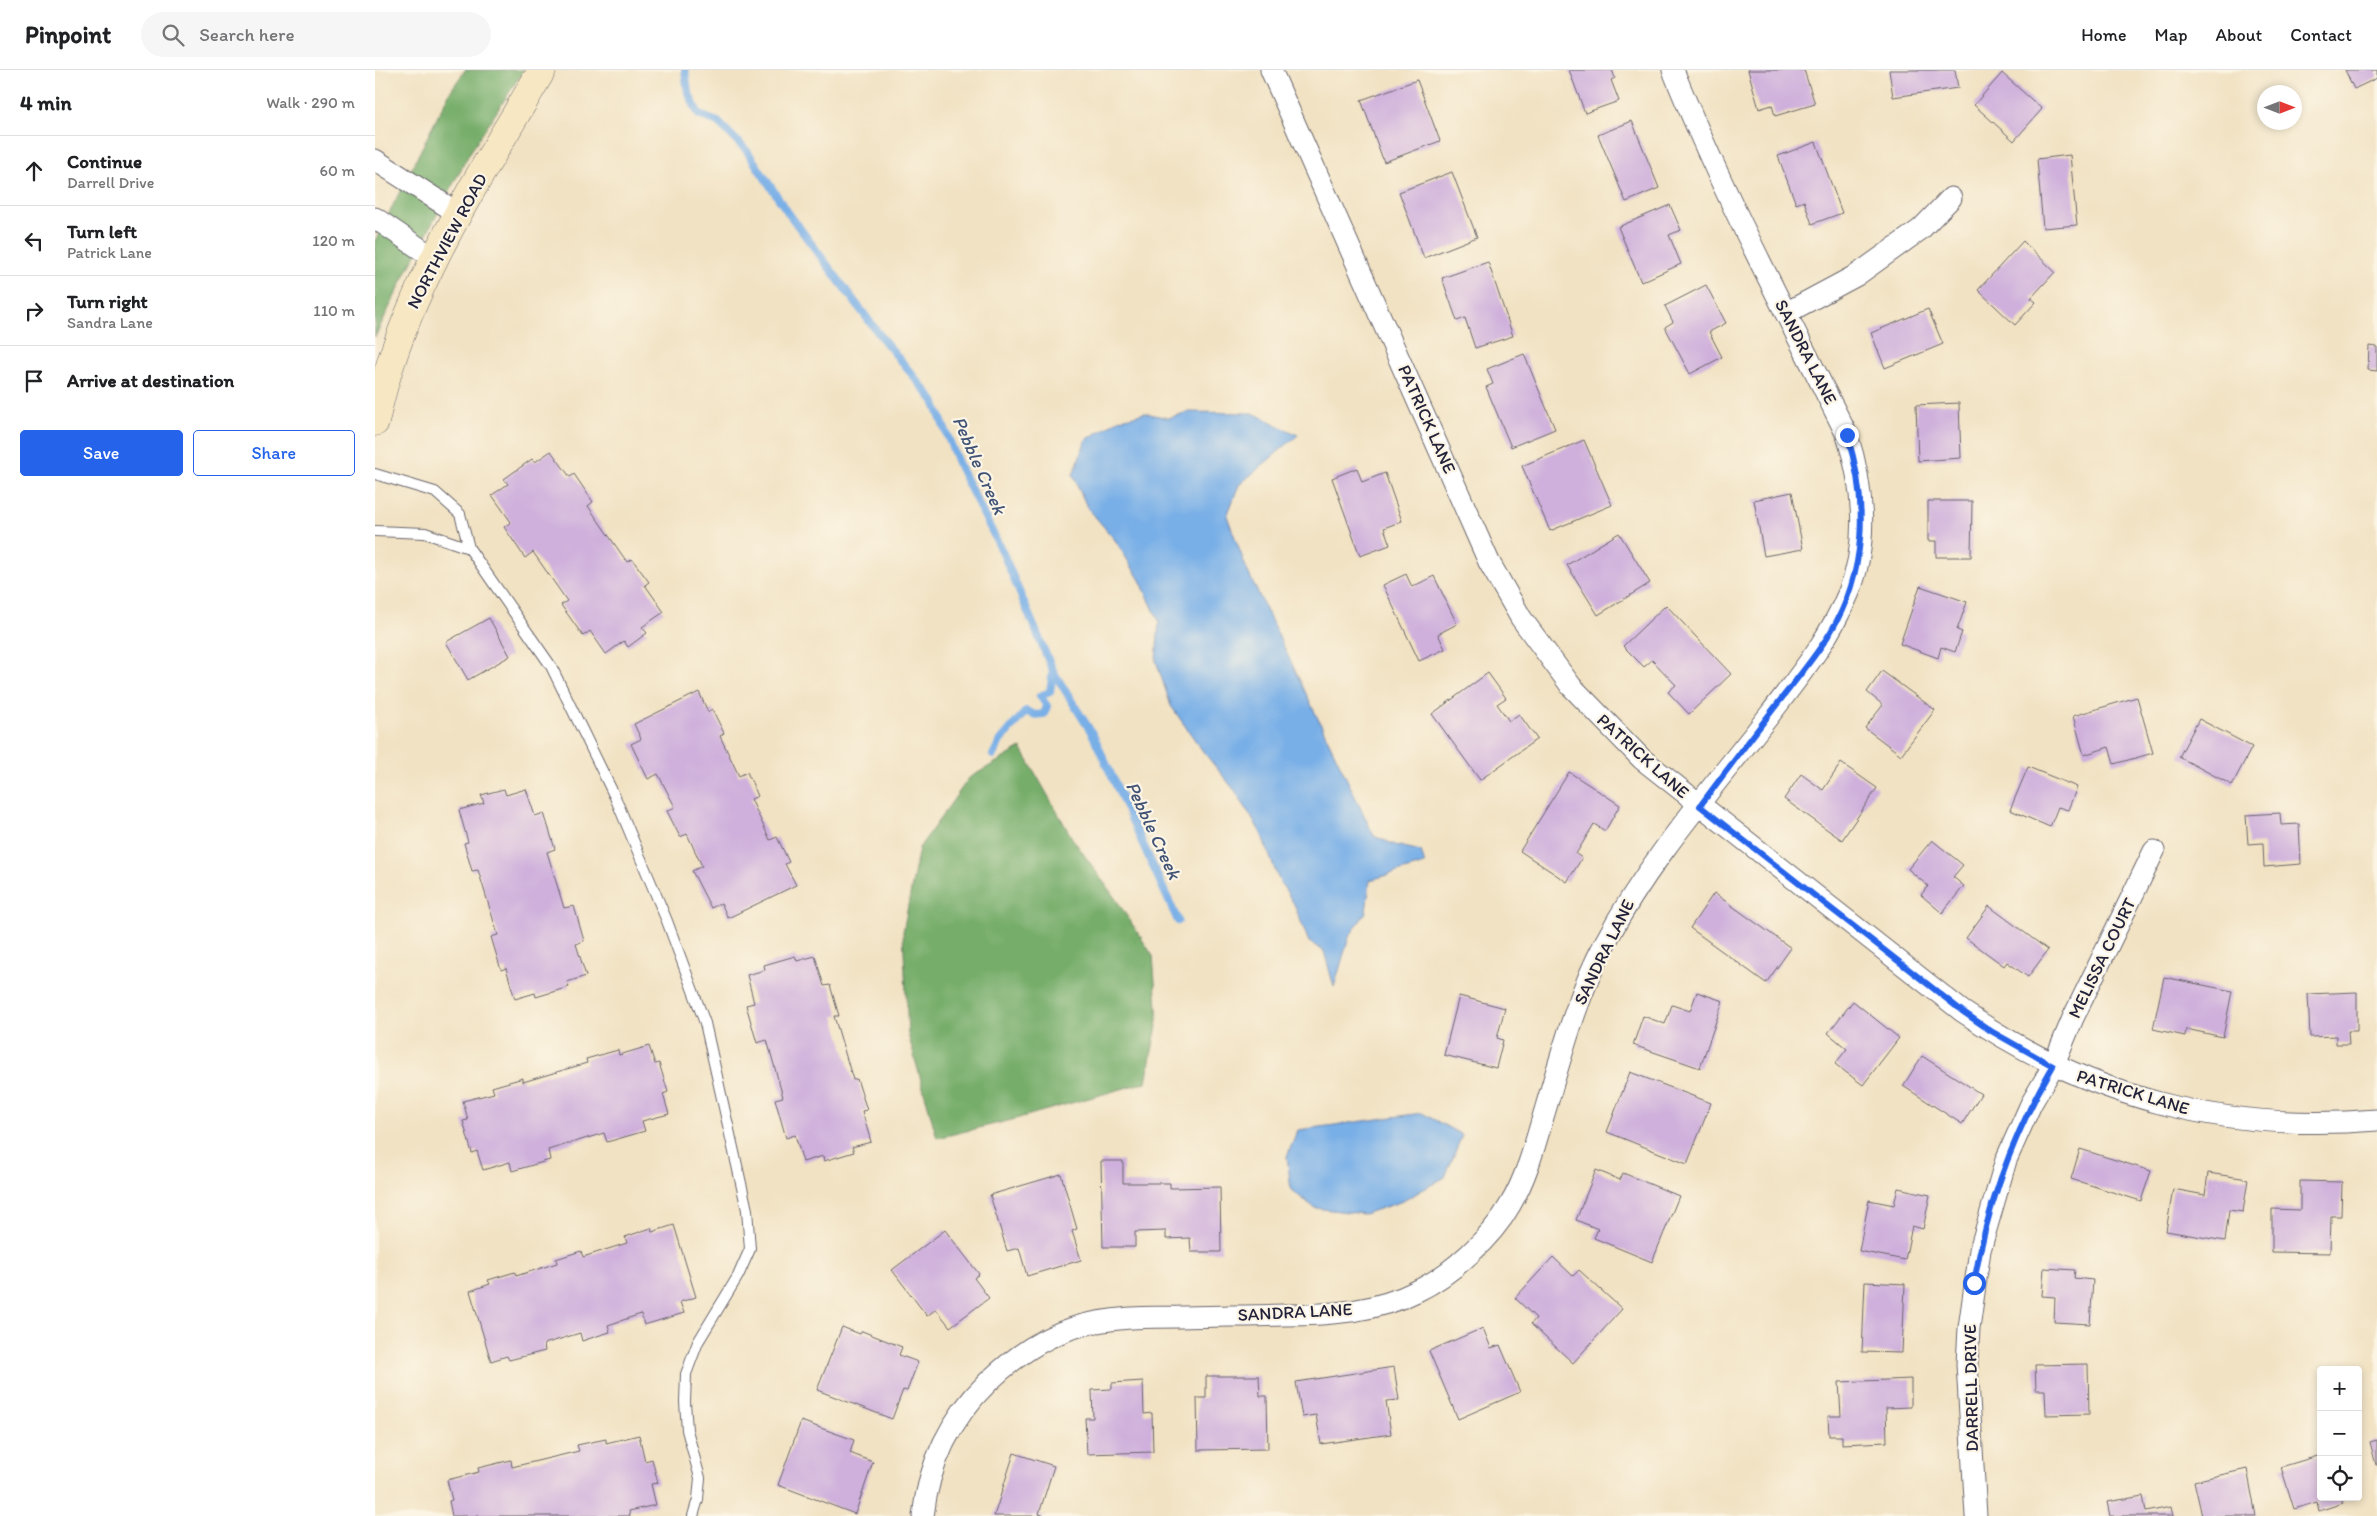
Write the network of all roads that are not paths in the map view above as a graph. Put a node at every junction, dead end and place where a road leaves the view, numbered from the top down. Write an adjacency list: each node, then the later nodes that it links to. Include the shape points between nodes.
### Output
1 (542, 70): 6 (street, NORTHVIEW ROAD)
2 (1271, 70): 14 (street, PATRICK LANE, via 1489,562 1521,618 1571,686 1601,719 1642,760)
3 (1673, 70): 9 (street, SANDRA LANE, via 1753,248)
4 (375, 160): 6 (street)
5 (1951, 198): 9 (street, via 1921,229 1857,275)
6 (459, 214): 8 (street, NORTHVIEW ROAD)
7 (375, 218): 8 (street)
8 (435, 259): 10 (street, NORTHVIEW ROAD, via 403,328)
9 (1786, 313): 14 (street, SANDRA LANE, via 1847,435 1856,462 1860,488 1860,552 1850,589 1831,632)
10 (375, 422)
11 (375, 474): 13 (lane, via 435,492 460,514)
12 (375, 531): 13 (lane, via 425,532)
13 (469, 548): 18 (lane, via 551,666 615,797 667,920 705,1023 723,1097 747,1210 749,1248 738,1276 698,1342 686,1374 687,1430 700,1478)
14 (1700, 806): 16 (street, PATRICK LANE, via 1962,1011); 19 (street, SANDRA LANE, via 1668,842 1604,944 1572,1017 1522,1180 1499,1222 1463,1259 1419,1291 1381,1306 1322,1315 1112,1319 1074,1327 1037,1344 1006,1365 979,1391 947,1432 929,1480)
15 (2154, 851): 16 (street, MELISSA COURT)
16 (2053, 1066): 17 (street, PATRICK LANE, via 2096,1084 2195,1112 2313,1123); 20 (street, DARRELL DRIVE, via 2031,1104 2006,1160 1980,1250 1974,1283 1967,1364)
17 (2377, 1120)
18 (693, 1516)
19 (923, 1516)
20 (1977, 1516)

